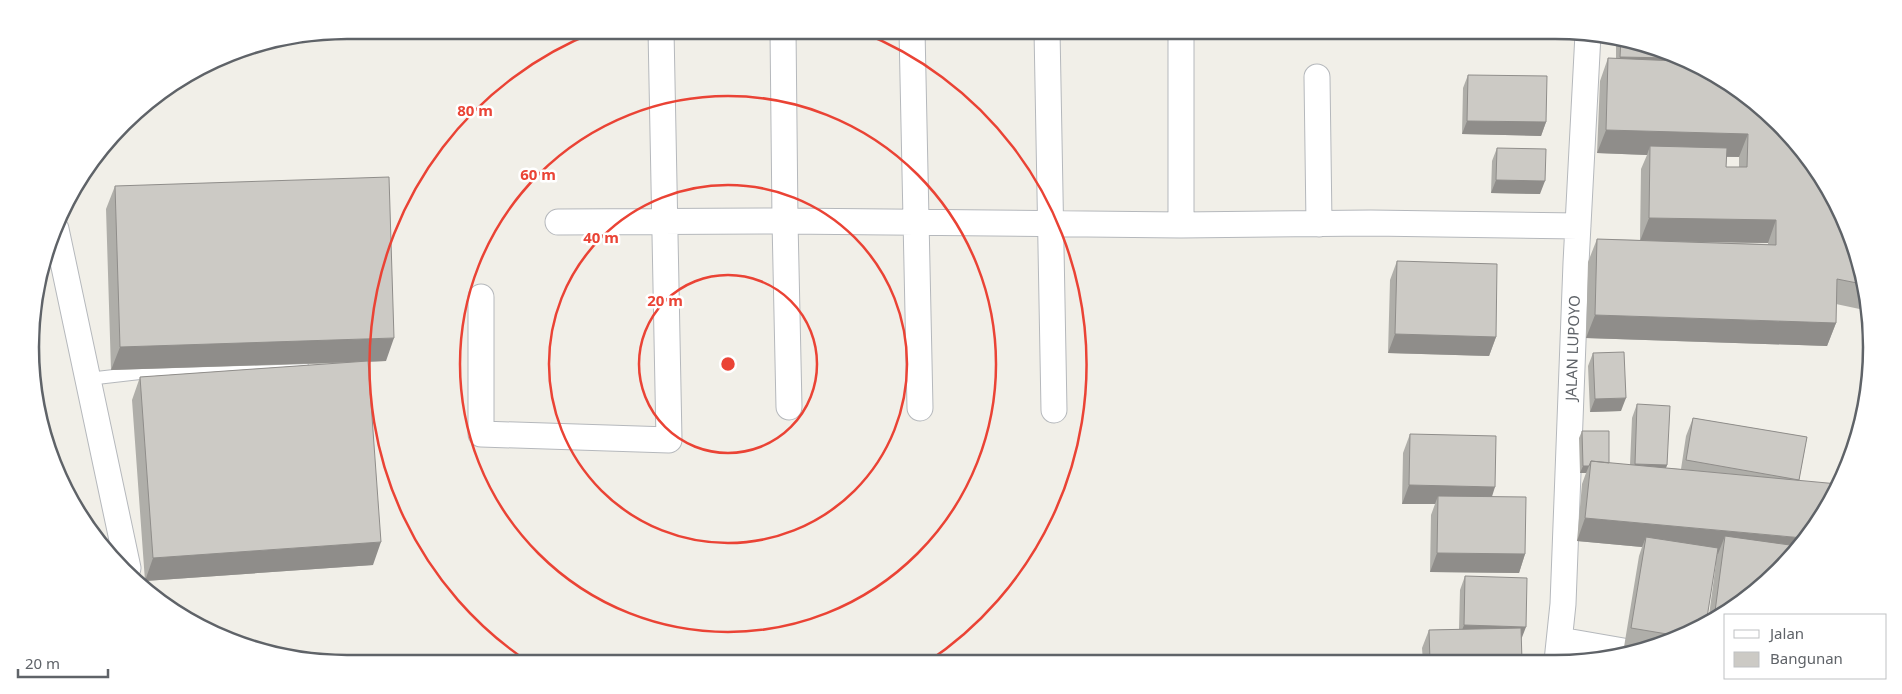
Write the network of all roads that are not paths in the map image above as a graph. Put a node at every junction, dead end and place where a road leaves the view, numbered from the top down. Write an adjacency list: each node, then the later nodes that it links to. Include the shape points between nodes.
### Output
1 (661, 39): 8 (street)
2 (783, 39): 9 (street)
3 (912, 39): 11 (street)
4 (1047, 39): 12 (street)
5 (1181, 39): 14 (street)
6 (1588, 40): 15 (street, JALAN LUPOYO)
7 (1317, 77): 13 (street)
8 (665, 221): 9 (street); 10 (street); 17 (street, via 669,440 480,434)
9 (784, 221): 11 (street); 20 (street)
10 (558, 222)
11 (917, 222): 12 (street); 21 (street)
12 (1050, 224): 14 (street); 22 (street)
13 (1319, 224): 14 (street); 15 (street)
14 (1181, 225)
15 (1578, 226): 24 (street, JALAN LUPOYO)
16 (58, 239): 19 (street)
17 (481, 297)
18 (302, 366): 19 (lane, via 219,367)
19 (88, 379): 23 (street)
20 (789, 407)
21 (920, 408)
22 (1054, 410)
23 (127, 563)
24 (1559, 651): 25 (street)
25 (1602, 652)

